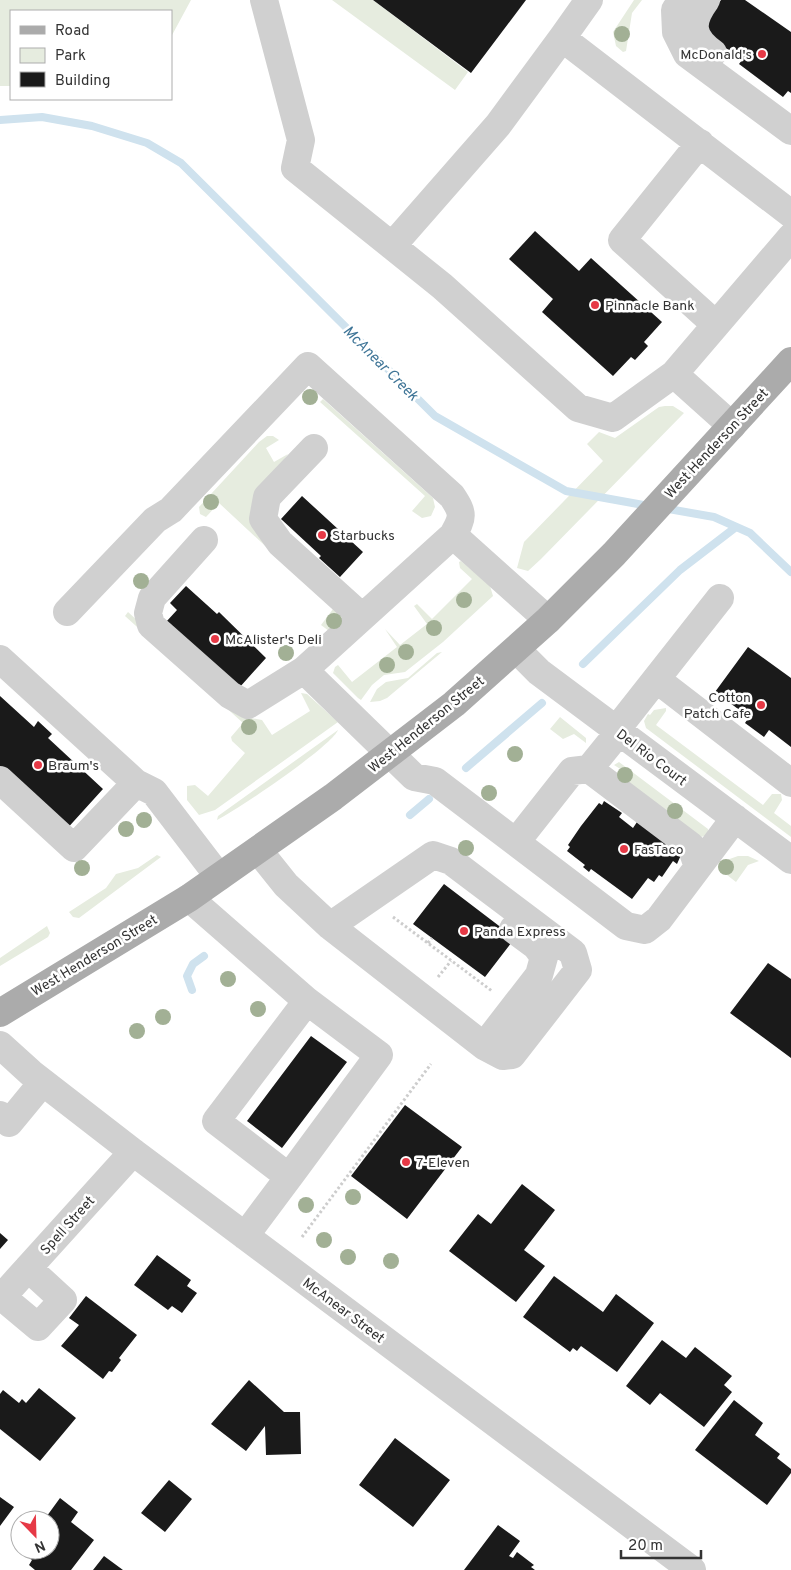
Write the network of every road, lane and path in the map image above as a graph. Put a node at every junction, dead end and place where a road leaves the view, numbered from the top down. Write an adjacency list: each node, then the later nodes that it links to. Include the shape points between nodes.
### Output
1 (264, 0): 11 (street, via 301,140 295,168)
2 (589, 0): 5 (street)
3 (683, 0): 7 (street, via 675,10 675,18 676,32 686,54)
4 (706, 0): 6 (street, via 695,19 700,43)
5 (562, 38): 8 (street); 11 (street, via 498,125)
6 (791, 110)
7 (791, 131)
8 (700, 143): 9 (street); 12 (street, via 622,240)
9 (791, 214)
10 (791, 237): 12 (street)
11 (392, 246): 14 (street, via 442,286 578,408 613,418)
12 (715, 324): 14 (street)
13 (787, 373): 15 (main road, West Henderson Street)
14 (674, 374): 15 (street)
15 (730, 429): 22 (main road, West Henderson Street)
16 (314, 448): 21 (street, via 267,497 262,519 280,543)
17 (453, 536): 20 (street, via 462,519 460,508 452,496 308,366 172,510 154,520); 21 (street); 22 (street)
18 (204, 540): 25 (street, via 152,598 148,613 151,625 230,695 248,705)
19 (720, 598): 26 (street)
20 (67, 612)
21 (362, 617): 25 (street)
22 (548, 620): 23 (main road, West Henderson Street)
23 (517, 650): 27 (street, Del Rio Court, via 540,672); 28 (main road, West Henderson Street)
24 (0, 658): 31 (street)
25 (304, 670): 28 (street)
26 (656, 679): 27 (street); 32 (street)
27 (617, 731): 29 (street); 34 (street, Del Rio Court)
28 (391, 754): 35 (street, via 414,777 435,782); 37 (main road, West Henderson Street)
29 (589, 769): 35 (street, via 572,771); 40 (street, via 691,846)
30 (0, 780): 36 (street)
31 (136, 783): 36 (street); 41 (street, via 154,792)
32 (791, 783)
33 (0, 799): 36 (street, via 65,858)
34 (735, 818): 38 (street, Del Rio Court); 40 (street)
35 (516, 842): 40 (street, via 626,926 645,930 659,919)
36 (74, 848)
37 (258, 850): 41 (main road, West Henderson Street); 44 (street, via 286,886)
38 (791, 860)
39 (423, 861): 44 (street); 48 (street, via 431,863 536,946 544,957 540,975); 51 (street, via 433,855 451,861 573,953 578,970 512,1056 503,1056)
40 (698, 867)
41 (219, 877): 42 (main road, West Henderson Street)
42 (189, 898): 47 (street); 49 (main road, West Henderson Street)
43 (386, 911): 46 (path)
44 (330, 926): 51 (street)
45 (432, 938): 46 (path)
46 (428, 943): 48 (path)
47 (307, 1001): 56 (street, via 216,1122); 56 (street, via 379,1055)
48 (514, 1008): 51 (street)
49 (0, 1013)
50 (0, 1045): 53 (street, McAnear Street)
51 (484, 1046)
52 (431, 1064): 58 (path)
53 (42, 1082): 54 (street, via 9,1123); 55 (street, McAnear Street)
54 (0, 1115)
55 (133, 1152): 57 (street, McAnear Street); 59 (street, Spell Street)
56 (288, 1177): 57 (street)
57 (245, 1236): 61 (street, McAnear Street)
58 (302, 1237)
59 (28, 1268): 60 (street, Spell Street); 60 (street, via 63,1300 38,1327)
60 (1, 1298)
61 (692, 1570)

